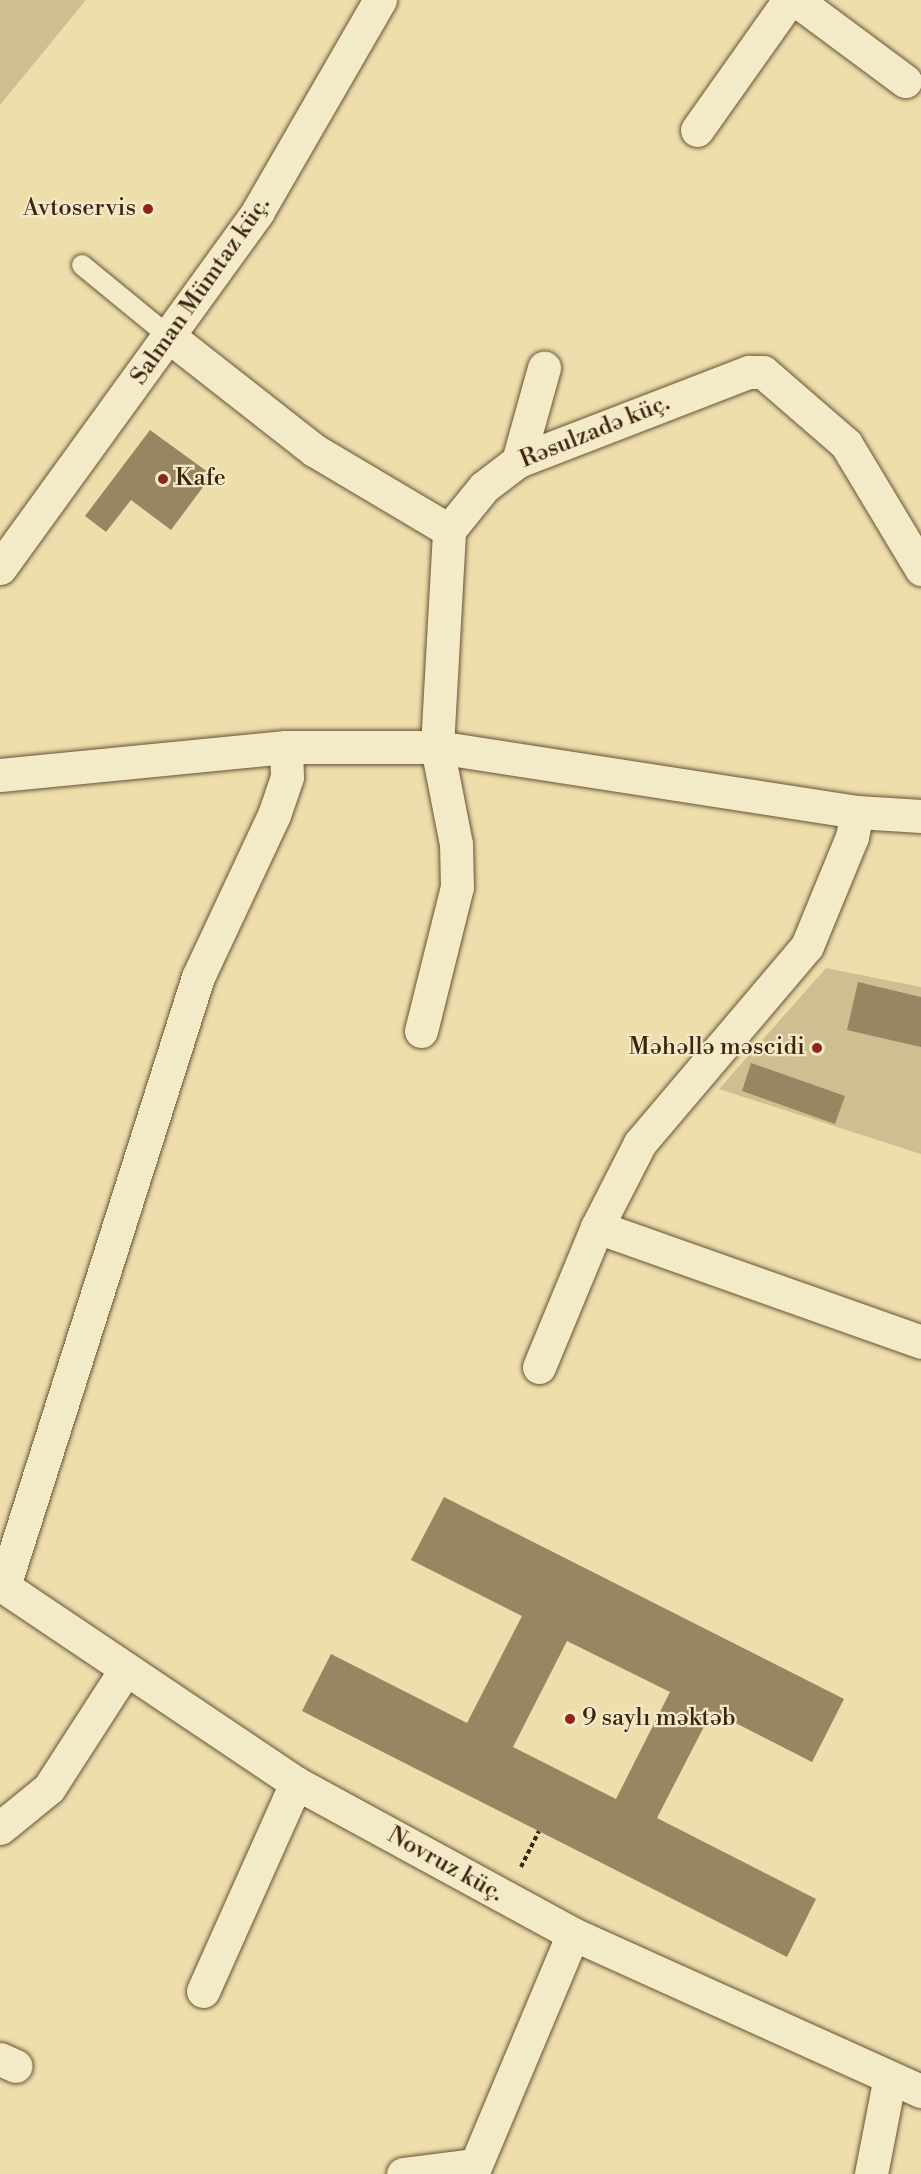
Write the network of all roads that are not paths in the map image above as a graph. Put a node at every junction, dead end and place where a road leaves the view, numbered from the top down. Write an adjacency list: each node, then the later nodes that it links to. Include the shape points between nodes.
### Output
1 (380, 0): 7 (street, Salman Mümtaz küç., via 264,201)
2 (789, 0): 5 (street)
3 (796, 0): 4 (street)
4 (905, 81)
5 (697, 130)
6 (82, 265): 7 (lane)
7 (171, 338): 10 (street, via 314,450); 11 (street, Salman Mümtaz küç.)
8 (544, 368): 9 (street)
9 (518, 461): 10 (street, Rəsulzadə küç., via 483,487); 12 (street, Rəsulzadə küç., via 749,372 763,372 846,444 870,476)
10 (449, 530): 14 (street)
11 (0, 568)
12 (921, 569)
13 (285, 747): 14 (street); 15 (street); 22 (street, via 287,777 274,815 198,977)
14 (437, 747): 16 (street); 18 (street, via 456,844 457,887)
15 (0, 775)
16 (857, 812): 17 (street); 19 (street, via 852,837 807,946 640,1143)
17 (921, 816)
18 (421, 1031)
19 (597, 1227): 20 (street); 21 (street)
20 (921, 1342)
21 (539, 1367)
22 (2, 1585): 23 (street, Novruz küç.)
23 (125, 1670): 24 (street, Novruz küç.); 25 (street, via 49,1788)
24 (296, 1783): 26 (street, Novruz küç.); 27 (street)
25 (0, 1828)
26 (573, 1934): 28 (street, Novruz küç.); 30 (street)
27 (203, 1991)
28 (889, 2081): 29 (street, Novruz küç.); 32 (street)
29 (921, 2091)
30 (473, 2169): 31 (street)
31 (403, 2174)
32 (871, 2174)

